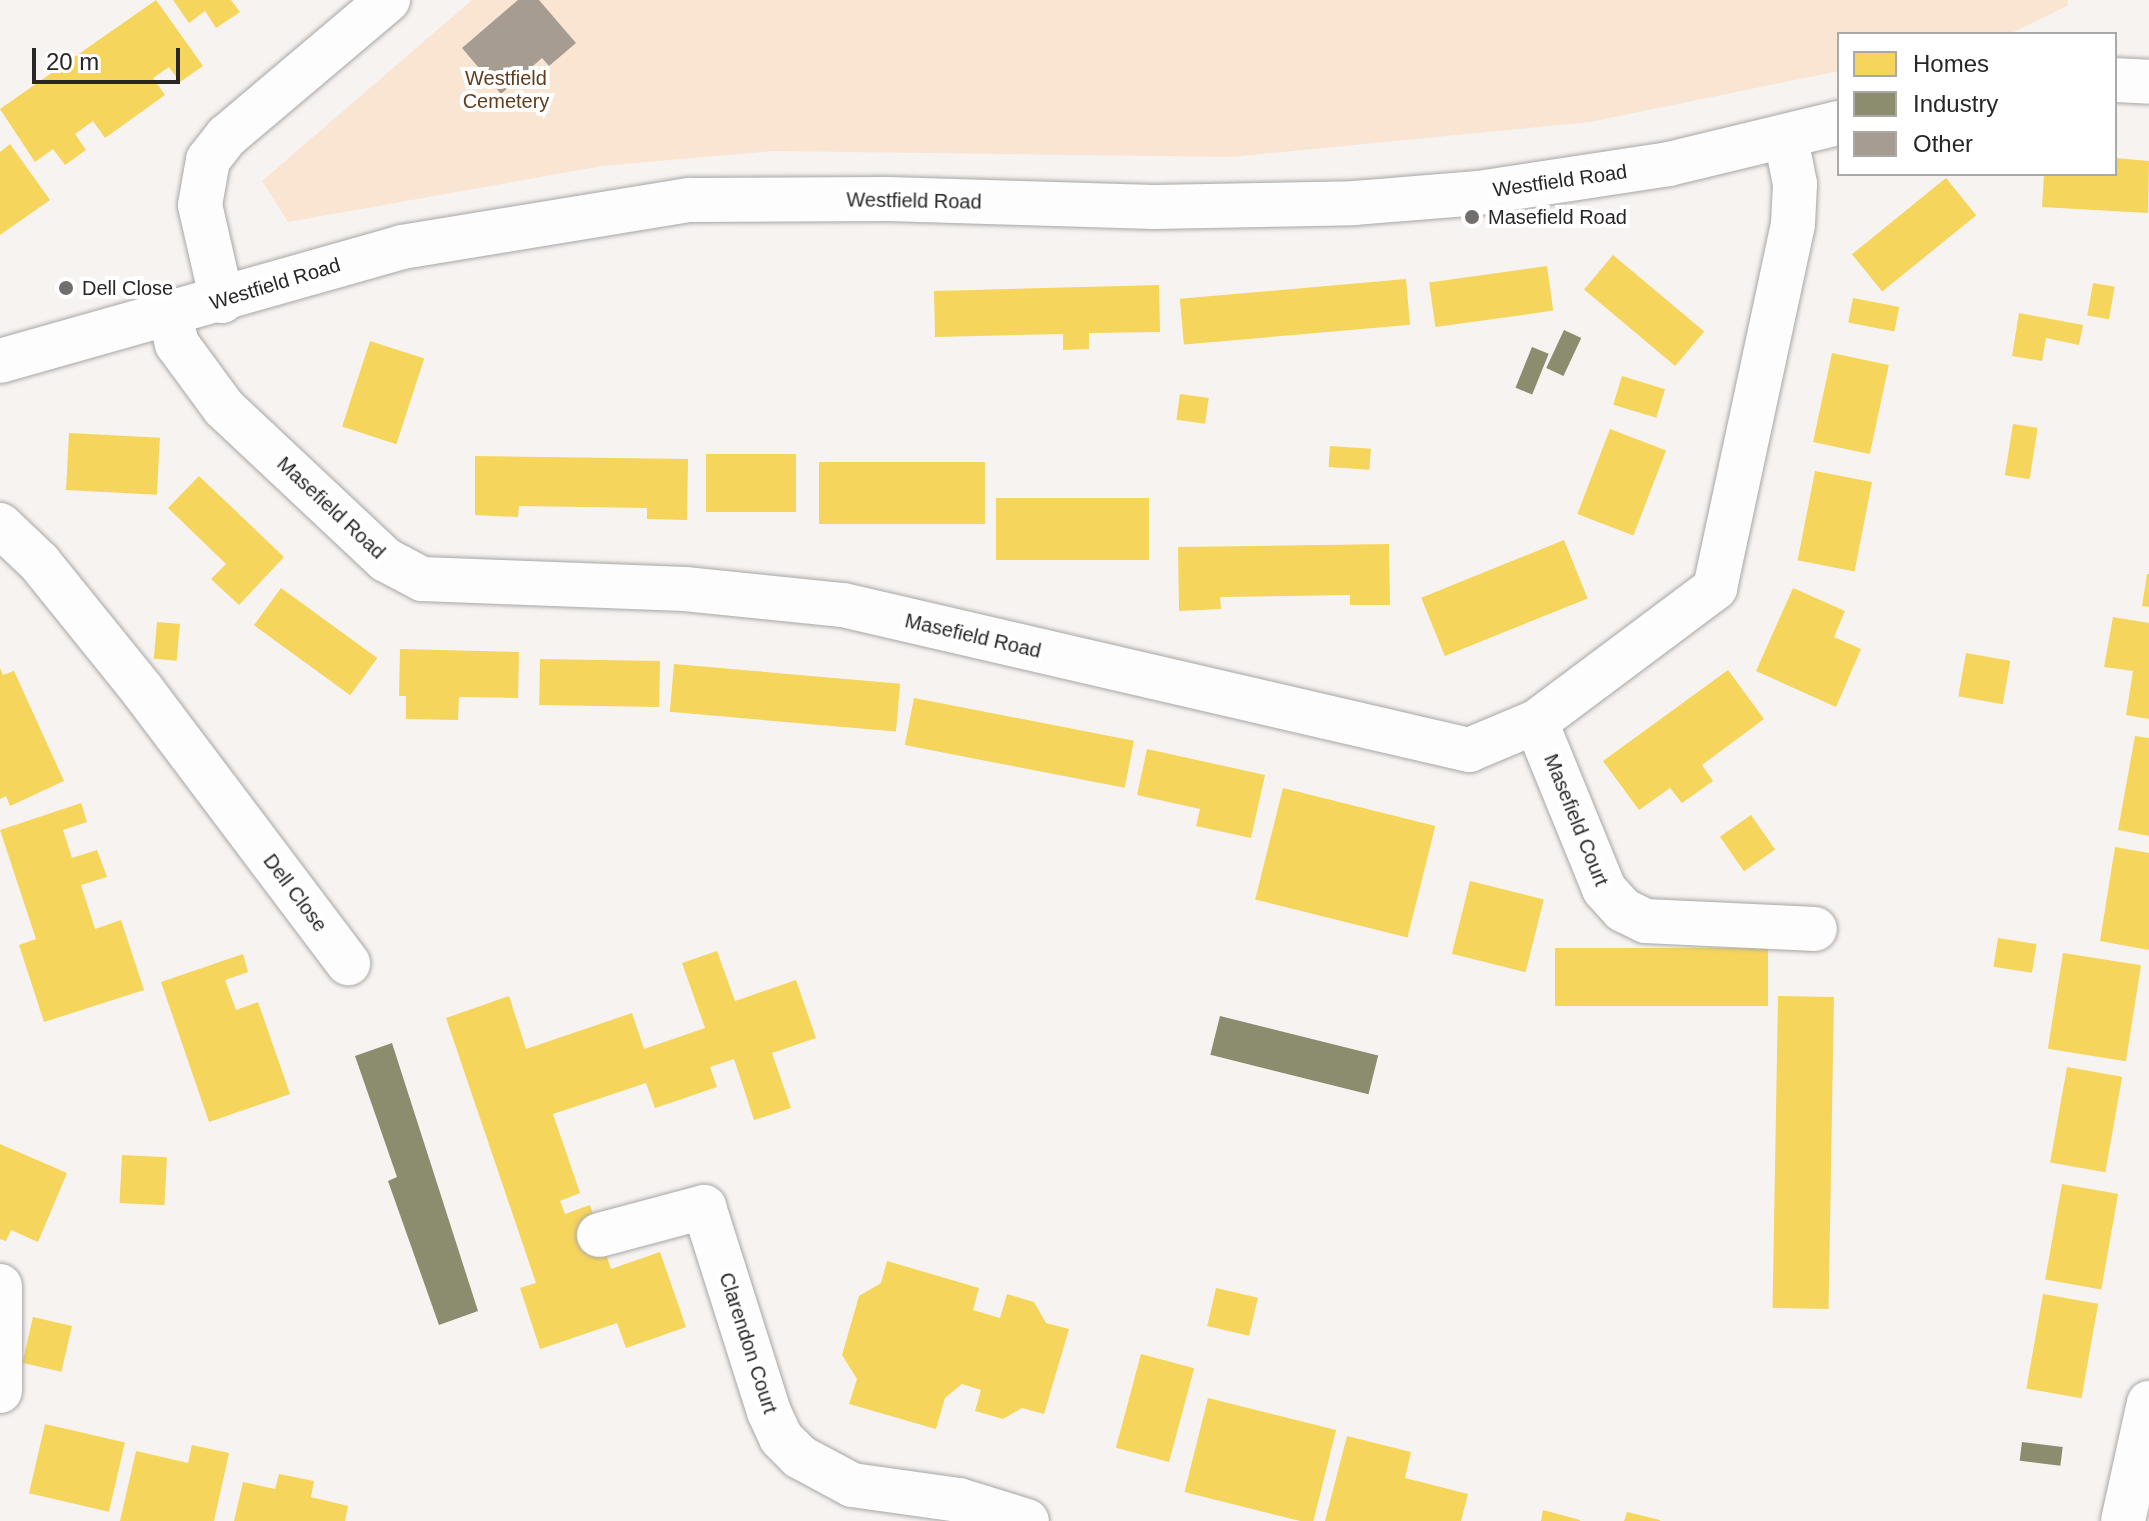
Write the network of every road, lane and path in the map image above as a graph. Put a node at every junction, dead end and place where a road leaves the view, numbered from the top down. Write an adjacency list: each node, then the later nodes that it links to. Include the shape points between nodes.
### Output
1 (388, 0): 6 (street, via 227,136 208,160 200,205)
2 (2117, 80): 3 (street)
3 (2149, 82)
4 (1837, 124): 5 (street, Westfield Road)
5 (1786, 139): 6 (street, Westfield Road, via 1669,164 1495,190 1354,203 1154,207 690,200 402,247); 10 (street, Masefield Road, via 1795,184 1793,224 1722,573 1705,598)
6 (222, 301): 7 (street, Westfield Road)
7 (170, 316): 8 (street, Westfield Road); 10 (street, Masefield Road, via 177,344 224,408 386,560 422,579 685,589 843,605 1443,747 1469,750)
8 (0, 361)
9 (0, 525): 12 (street, Dell Close, via 39,562 143,691)
10 (1536, 722): 11 (street, Masefield Court, via 1604,889 1623,910 1646,921)
11 (1815, 929)
12 (348, 963)
13 (599, 1235): 17 (street, Clarendon Court, via 704,1207 781,1438 820,1472 852,1485 959,1500)
14 (0, 1286): 15 (street)
15 (0, 1391)
16 (2149, 1403): 18 (street)
17 (1014, 1519)
18 (2123, 1521)

